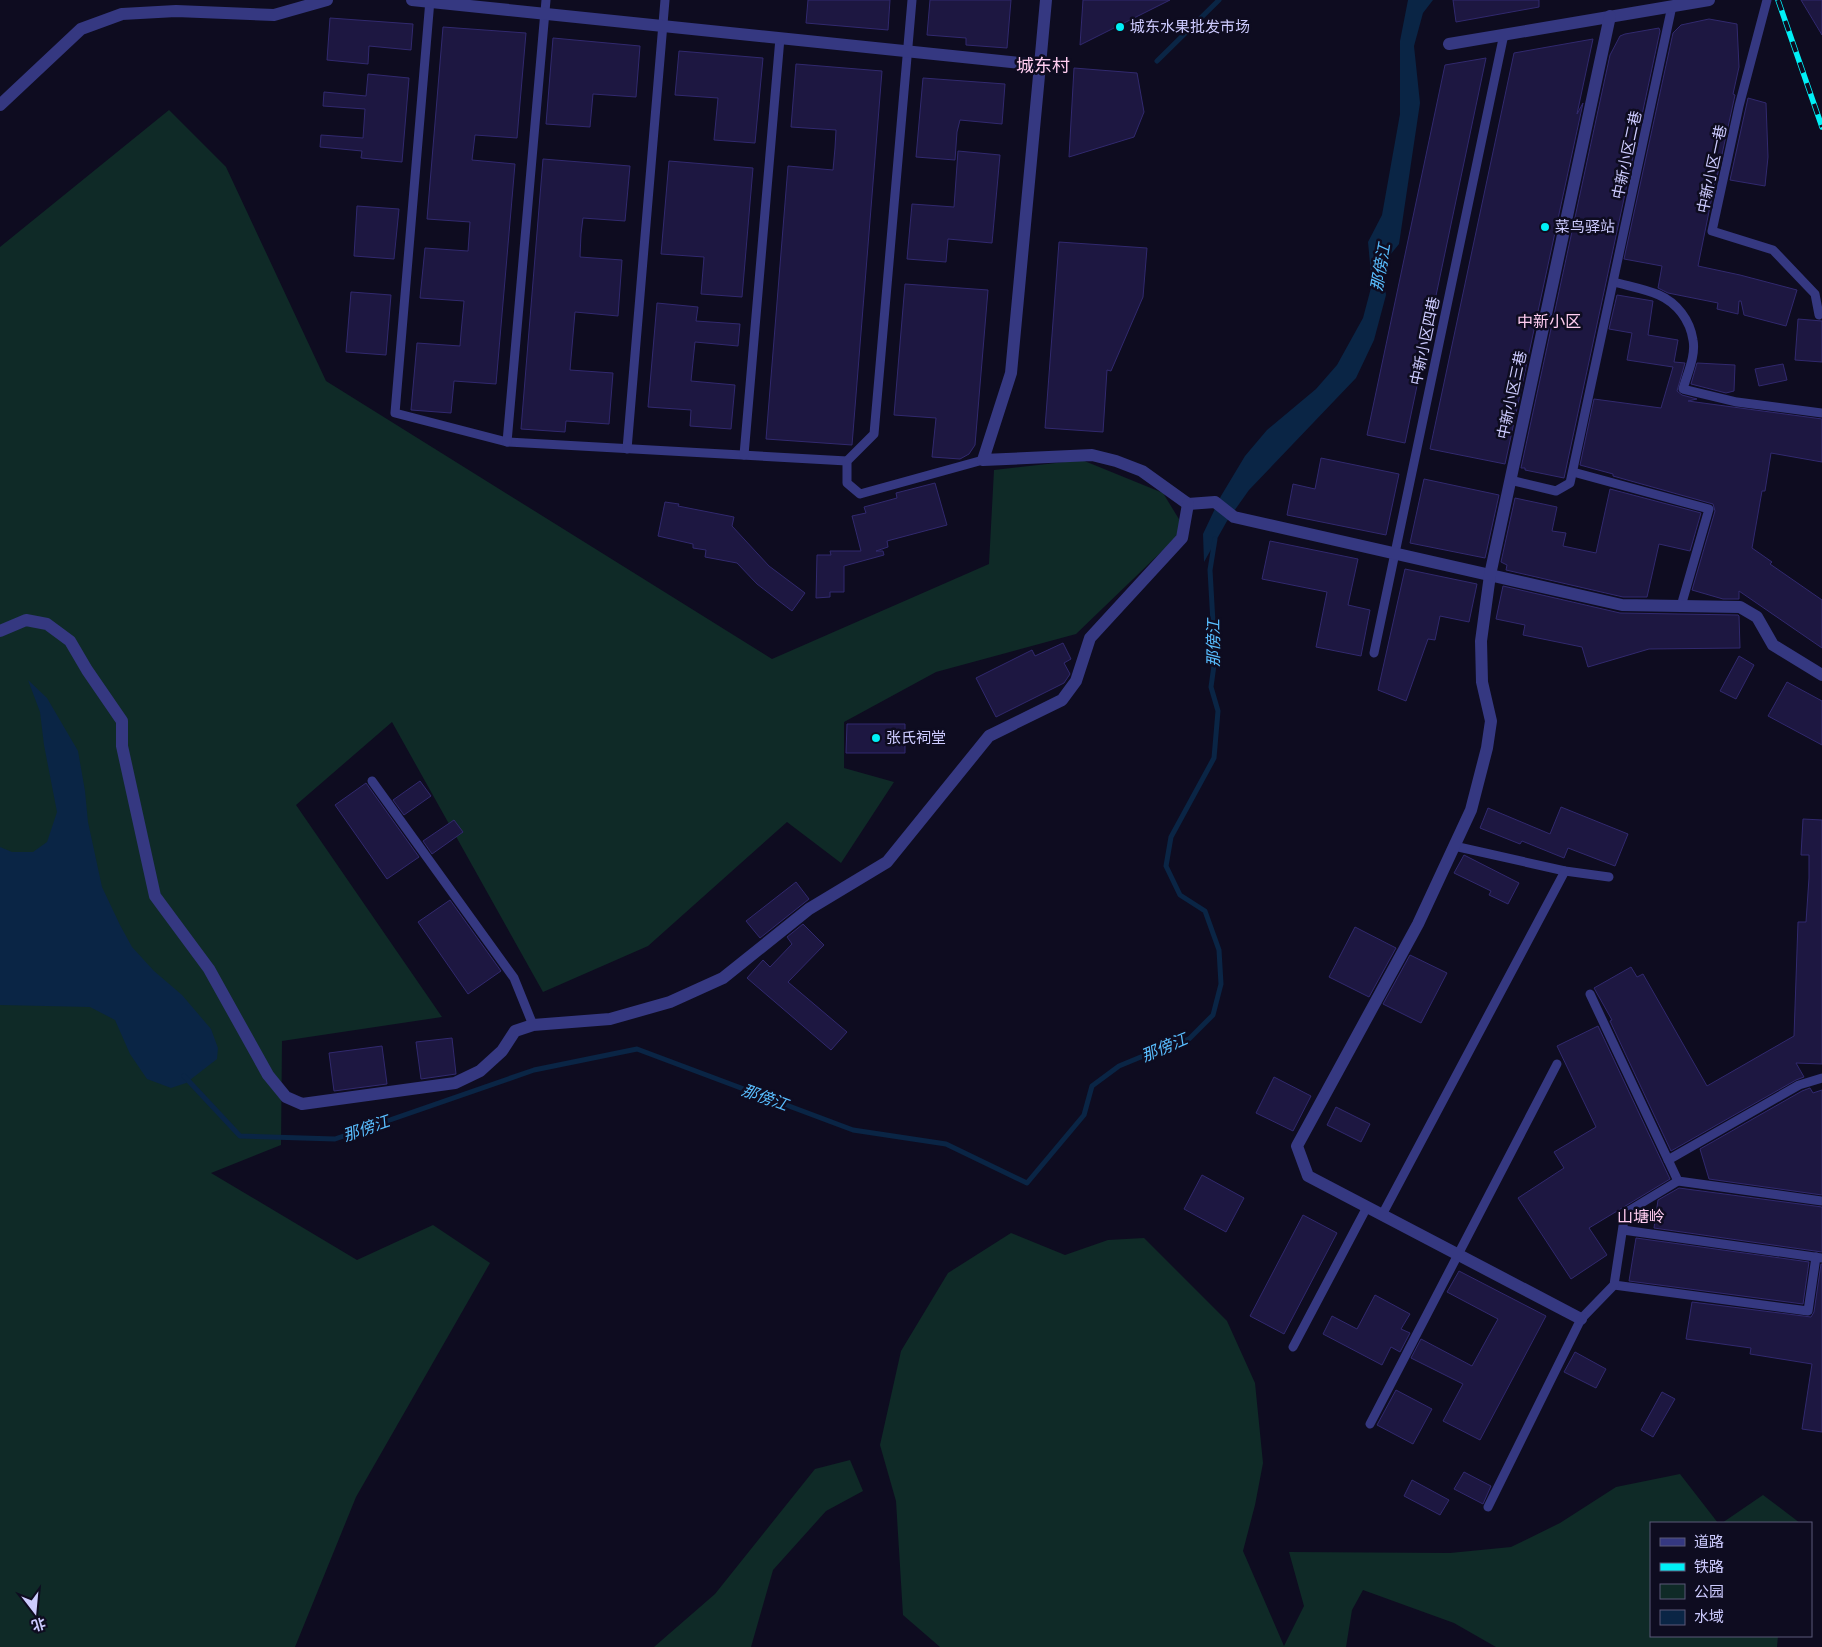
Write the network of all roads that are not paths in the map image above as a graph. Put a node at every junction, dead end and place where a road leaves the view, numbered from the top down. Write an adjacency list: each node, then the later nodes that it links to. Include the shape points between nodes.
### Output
1 (327, 0): 19 (street, via 274,15 176,11 122,14 81,29)
2 (412, 0): 9 (street)
3 (546, 0): 11 (lane)
4 (665, 0): 13 (lane)
5 (912, 0): 17 (lane)
6 (1046, 0): 18 (street)
7 (1709, 0): 10 (street)
8 (1767, 0): 21 (lane, 中新小区一巷, via 1739,106 1712,231 1774,250 1815,294)
9 (430, 1): 11 (street); 23 (lane, via 395,412)
10 (1672, 6): 12 (street); 20 (lane, 中新小区二巷)
11 (544, 14): 13 (street); 23 (lane)
12 (1610, 16): 14 (street); 29 (street, 中新小区三巷)
13 (663, 26): 15 (street); 24 (lane)
14 (1504, 34): 16 (street); 31 (lane, 中新小区四巷)
15 (780, 38): 17 (street); 25 (lane)
16 (1449, 44)
17 (908, 52): 18 (street); 27 (lane, via 874,434)
18 (1040, 65): 26 (street, via 1011,373)
19 (0, 105)
20 (1614, 282): 22 (lane, via 1660,295 1677,306 1687,320 1693,341 1682,390 1737,402); 28 (lane, 中新小区二巷)
21 (1819, 315)
22 (1822, 413)
23 (508, 442): 24 (lane)
24 (627, 449): 25 (lane)
25 (744, 456): 27 (lane)
26 (983, 460): 27 (lane, via 860,494 847,483); 30 (street, via 1092,455 1142,471)
27 (847, 461)
28 (1573, 472): 29 (lane, 中新小区二巷, via 1570,484 1556,491); 33 (lane, via 1709,509)
29 (1510, 480): 32 (street, 中新小区三巷)
30 (1188, 504): 31 (street, via 1214,502 1234,517); 42 (street, via 1182,538 1090,638 1076,681 1062,700 989,736 887,862 809,909 724,978 679,998 610,1019)
31 (1394, 553): 32 (street); 35 (lane, 中新小区四巷)
32 (1490, 575): 33 (street, via 1622,605); 38 (street, 中新小区三巷, via 1481,642 1482,682 1491,721 1471,810)
33 (1681, 606): 36 (street, via 1740,607 1757,618 1774,645)
34 (0, 631): 42 (street, via 26,620 47,624 70,641 122,722 122,746 154,896 209,969 268,1075 286,1097 302,1104 454,1083 480,1071 502,1051 514,1031)
35 (1374, 653)
36 (1822, 675)
37 (372, 781): 42 (lane, via 514,978)
38 (1454, 846): 39 (lane); 48 (street, 中新小区三巷, via 1418,924 1297,1146 1308,1176)
39 (1565, 871): 40 (lane); 49 (lane)
40 (1608, 877)
41 (1590, 994): 45 (lane)
42 (533, 1025)
43 (1558, 1064): 51 (lane)
44 (1822, 1078): 45 (lane, via 1799,1085)
45 (1668, 1160): 46 (lane)
46 (1678, 1181): 47 (lane); 50 (lane, via 1625,1213)
47 (1822, 1201)
48 (1367, 1207): 49 (street, 中新小区三巷); 55 (lane)
49 (1382, 1215): 51 (street, 中新小区三巷)
50 (1623, 1230): 52 (lane); 53 (lane)
51 (1458, 1254): 54 (street, 中新小区三巷); 56 (lane)
52 (1819, 1257): 53 (lane, via 1808,1312)
53 (1614, 1285): 54 (lane)
54 (1581, 1319): 57 (lane)
55 (1293, 1347)
56 (1370, 1424)
57 (1488, 1507)

